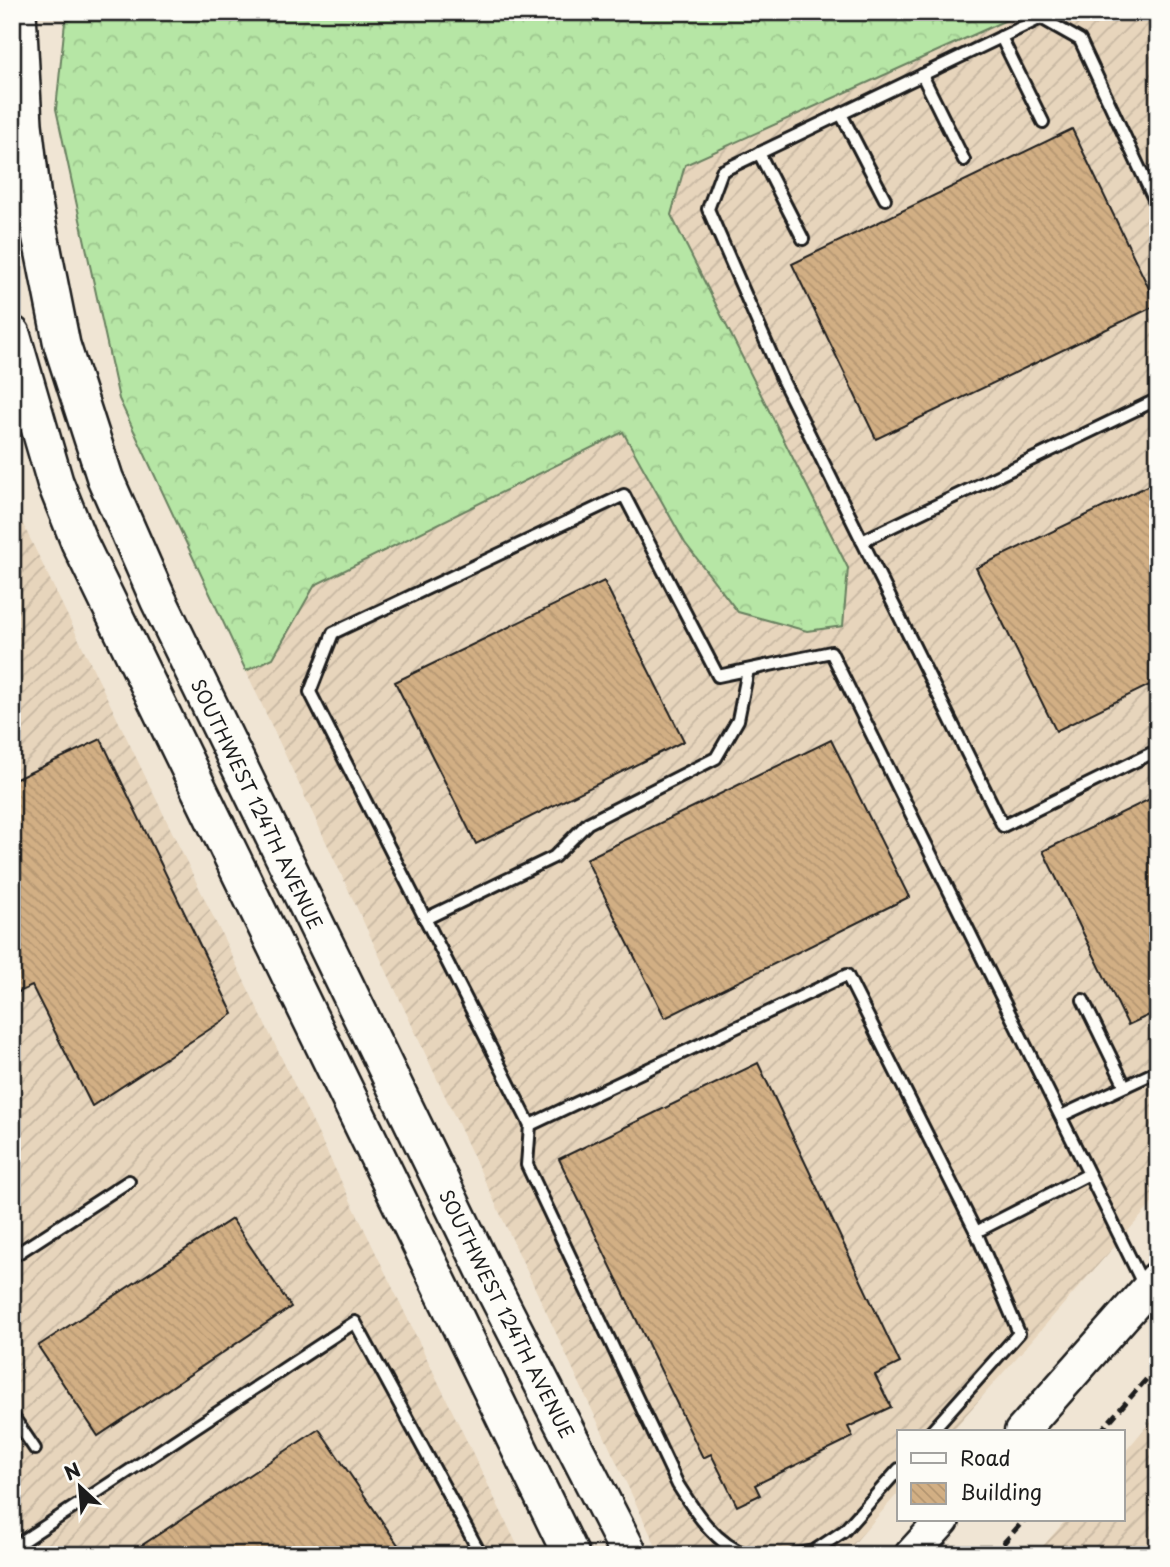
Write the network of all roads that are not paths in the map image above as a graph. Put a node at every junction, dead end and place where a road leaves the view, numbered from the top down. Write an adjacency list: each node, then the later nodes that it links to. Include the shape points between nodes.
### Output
1 (18, 12): 36 (main road, SOUTHWEST 124TH AVENUE, via 33,199 62,345 105,478 158,599 486,1274)
2 (1001, 37): 3 (lane); 5 (lane); 9 (lane, via 1041,18 1080,40)
3 (922, 75): 4 (lane); 7 (lane)
4 (841, 114): 6 (lane); 8 (lane)
5 (1043, 122)
6 (760, 153): 10 (lane); 13 (lane, via 722,171 708,209 783,381)
7 (964, 160)
8 (885, 199)
9 (1158, 208)
10 (803, 239)
11 (12, 334): 35 (main road, via 55,482 79,542)
12 (1158, 400): 13 (lane)
13 (862, 541): 15 (lane, via 1003,826)
14 (748, 670): 16 (lane, via 738,720 716,758 588,823 554,857); 16 (lane, via 718,676 624,495 333,633 310,692); 20 (lane, via 831,652)
15 (1158, 750)
16 (425, 919): 21 (lane)
17 (1083, 1000): 19 (lane)
18 (1158, 1071): 19 (lane)
19 (1125, 1086): 20 (lane)
20 (1061, 1116): 22 (lane)
21 (530, 1125): 24 (lane, via 847,975); 37 (lane, via 527,1165 678,1485 700,1520)
22 (1089, 1174): 24 (lane); 26 (lane)
23 (129, 1181): 25 (lane)
24 (976, 1232): 28 (lane, via 1019,1333)
25 (12, 1257)
26 (1152, 1284): 29 (main road)
27 (12, 1415): 30 (lane)
28 (933, 1430)
29 (1023, 1430)
30 (35, 1449)
31 (897, 1471): 38 (lane, via 844,1531 814,1551)
32 (941, 1522): 39 (main road)
33 (13, 1551): 34 (lane, via 355,1322)
34 (481, 1555)
35 (571, 1555)
36 (629, 1555)
37 (748, 1555)
38 (793, 1555)
39 (911, 1555)

